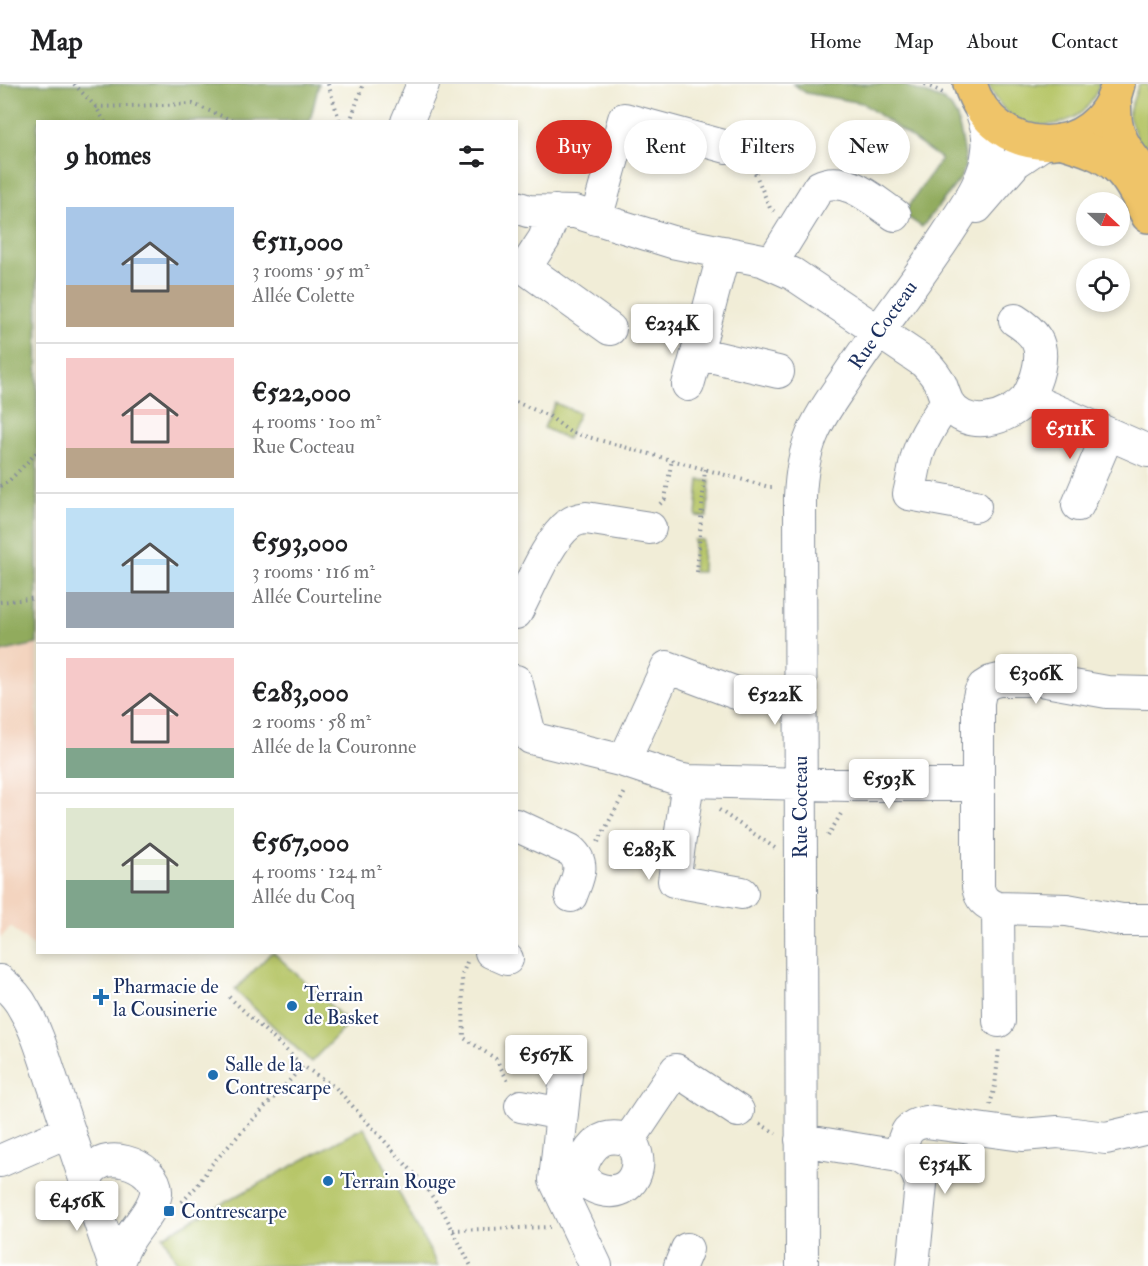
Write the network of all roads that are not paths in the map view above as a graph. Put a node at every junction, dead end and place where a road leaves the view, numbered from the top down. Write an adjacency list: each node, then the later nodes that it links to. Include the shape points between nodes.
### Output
1 (423, 84): 4 (street)
2 (1116, 90): 5 (main road, via 1105,112 1092,125 1077,135); 7 (main road, via 1118,133)
3 (975, 97): 5 (main road, via 993,123 1008,134 1026,141); 13 (street, Rue Cocteau, via 988,136 988,151 972,197)
4 (408, 120)
5 (1052, 142): 11 (main road, via 1089,150 1112,162 1129,182); 13 (street, Rue Cocteau, via 1016,162)
6 (719, 145): 12 (street, via 624,119)
7 (1148, 177)
8 (518, 208): 9 (street)
9 (555, 212): 12 (street, via 575,212); 17 (street, via 544,239 525,268)
10 (896, 215): 15 (street, via 851,186 825,184)
11 (1148, 216)
12 (597, 219): 14 (street, via 672,242)
13 (941, 244): 18 (street, Rue Cocteau)
14 (724, 252): 15 (street); 19 (street)
15 (772, 263): 18 (street)
16 (1015, 320): 22 (street, via 1038,341 1040,354 1037,377)
17 (610, 329)
18 (879, 330): 23 (street, via 930,368); 36 (street, Rue Cocteau, via 818,423 804,461 800,497)
19 (697, 353): 20 (street); 21 (street)
20 (777, 372)
21 (688, 386)
22 (1027, 398): 23 (street, via 1014,411 992,420 960,414); 24 (street)
23 (947, 401): 27 (street, via 917,456 909,494)
24 (1108, 434): 25 (street); 26 (street)
25 (1148, 451)
26 (1078, 505)
27 (975, 506)
28 (647, 528): 29 (street, via 586,518 569,524 550,549)
29 (518, 609)
30 (736, 693): 34 (street, via 667,666)
31 (1148, 693): 37 (street, via 1107,692 1040,680 991,682 983,687 978,702)
32 (518, 700): 33 (street)
33 (523, 749): 34 (street)
34 (631, 764): 35 (street)
35 (688, 781): 36 (street); 39 (street, via 674,881)
36 (799, 784): 37 (street); 52 (street, Rue Cocteau)
37 (978, 785): 41 (street, via 979,894)
38 (518, 826): 40 (street, via 575,855 580,867)
39 (742, 893)
40 (571, 896)
41 (998, 908): 42 (street, via 1067,910 1122,920); 44 (street)
42 (1148, 920)
43 (0, 981): 50 (street, via 26,1010)
44 (999, 1021)
45 (568, 1056): 48 (street)
46 (521, 1106): 48 (street)
47 (738, 1111): 51 (street, via 676,1070)
48 (562, 1114): 55 (street, via 555,1180)
49 (1148, 1128): 53 (street, via 1106,1137 1058,1132 1022,1135 917,1123 907,1131)
50 (69, 1131): 54 (street); 56 (street)
51 (630, 1140): 55 (street, via 612,1137 597,1142); 55 (street, via 638,1162 632,1182 615,1191)
52 (801, 1140): 53 (street); 59 (street, Rue Cocteau)
53 (899, 1156): 60 (street, via 913,1166 921,1184)
54 (0, 1161)
55 (570, 1179): 58 (street, via 578,1227)
56 (85, 1181): 57 (street); 57 (street, via 93,1166 116,1160 136,1167 154,1183 153,1203 126,1243)
57 (116, 1266)
58 (596, 1266)
59 (802, 1266)
60 (913, 1266)

